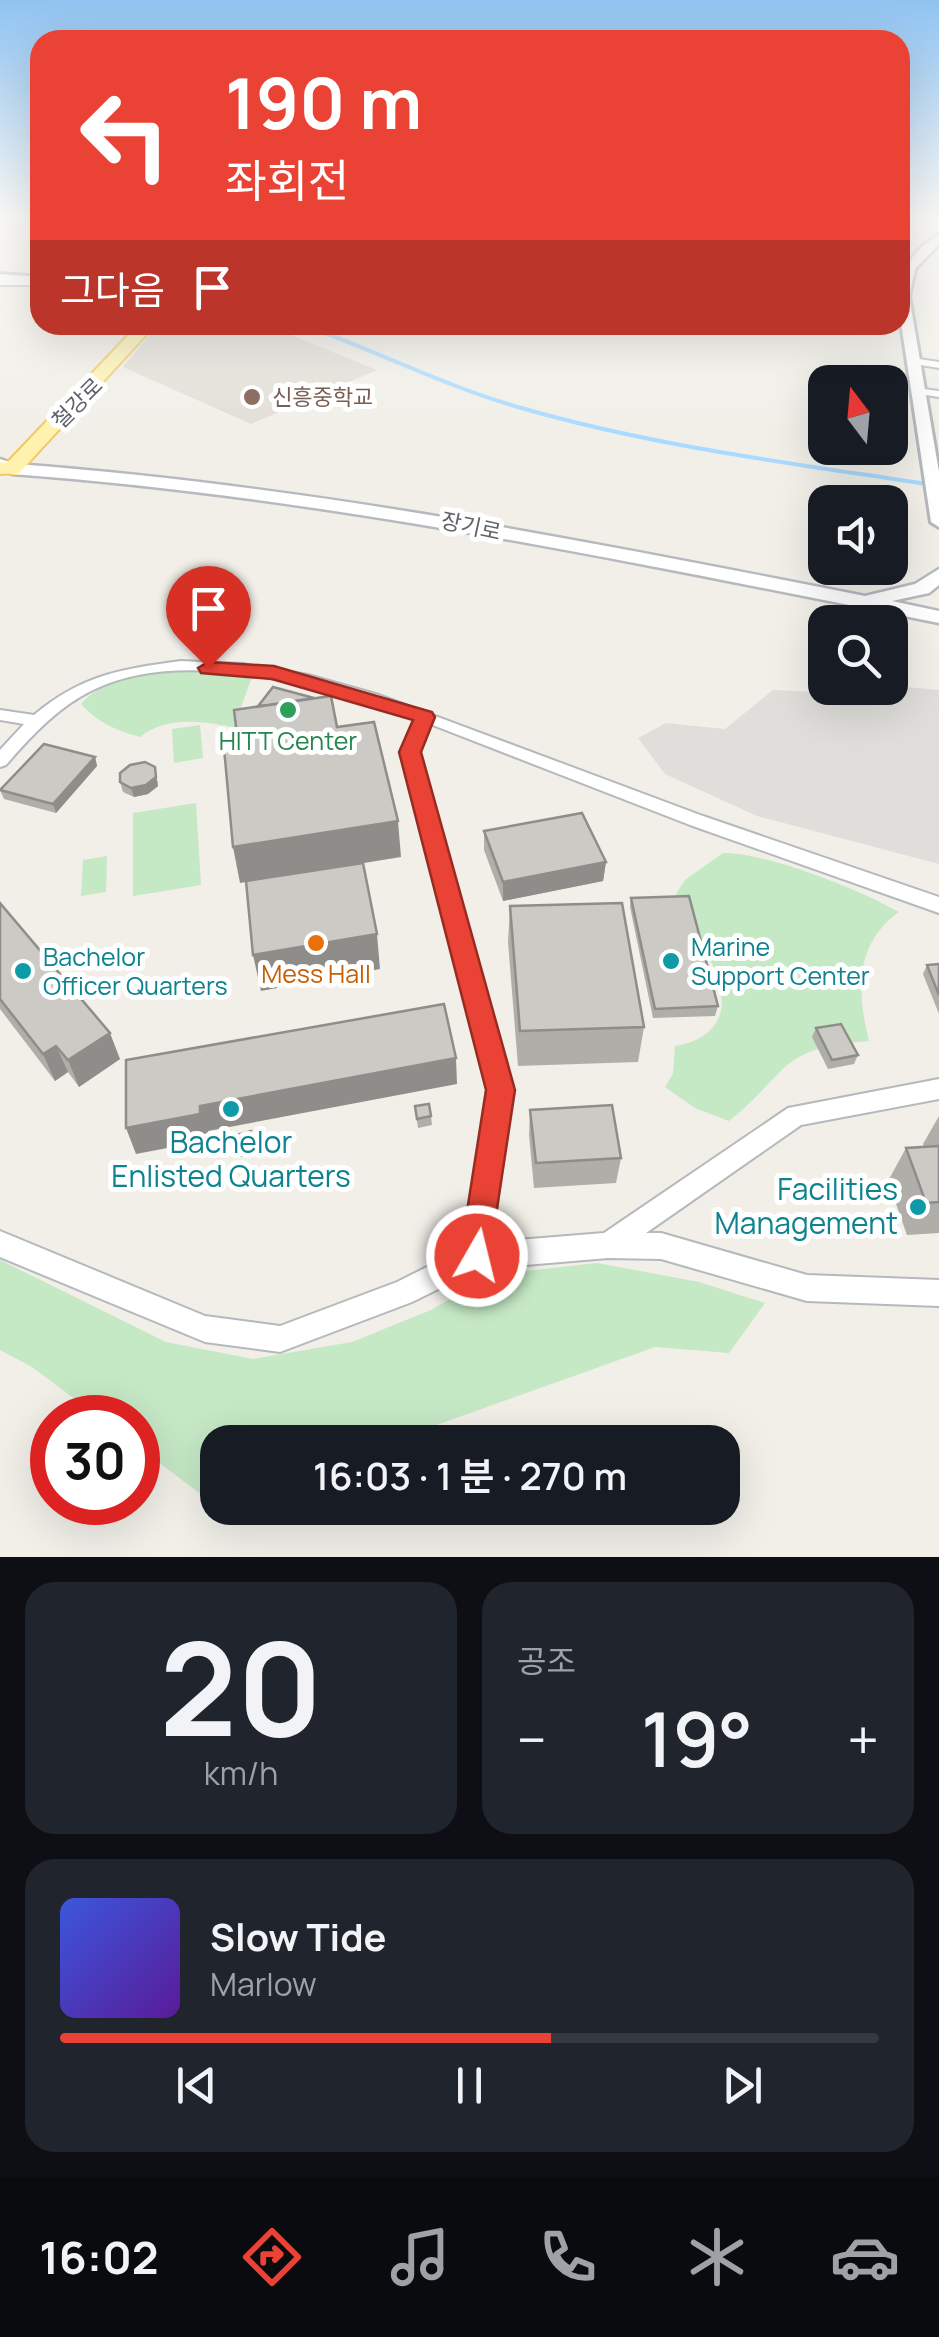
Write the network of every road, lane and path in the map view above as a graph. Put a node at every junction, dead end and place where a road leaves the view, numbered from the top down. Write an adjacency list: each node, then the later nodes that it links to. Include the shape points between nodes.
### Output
1 (137, 335): 7 (main road, 철강로)
2 (908, 335): 3 (street)
3 (912, 361): 4 (street); 5 (street)
4 (939, 366)
5 (916, 391): 6 (street); 8 (street)
6 (939, 394)
7 (4, 467): 10 (main road, 장기로, via 150,476 397,510)
8 (939, 522)
9 (939, 574): 10 (main road, via 922,589)
10 (858, 602): 11 (main road, 장기로)
11 (939, 617)
12 (0, 716): 14 (street)
13 (425, 717): 14 (street, via 274,673 189,668 118,674); 16 (street); 20 (street, via 410,752 500,1090)
14 (34, 720): 15 (street)
15 (0, 761)
16 (939, 905)
17 (939, 1089): 19 (street, via 796,1115)
18 (0, 1244): 20 (street, via 206,1329 280,1339 404,1293)
19 (608, 1245): 20 (street); 21 (street, via 661,1246 806,1288)
20 (477, 1256)
21 (939, 1293)

